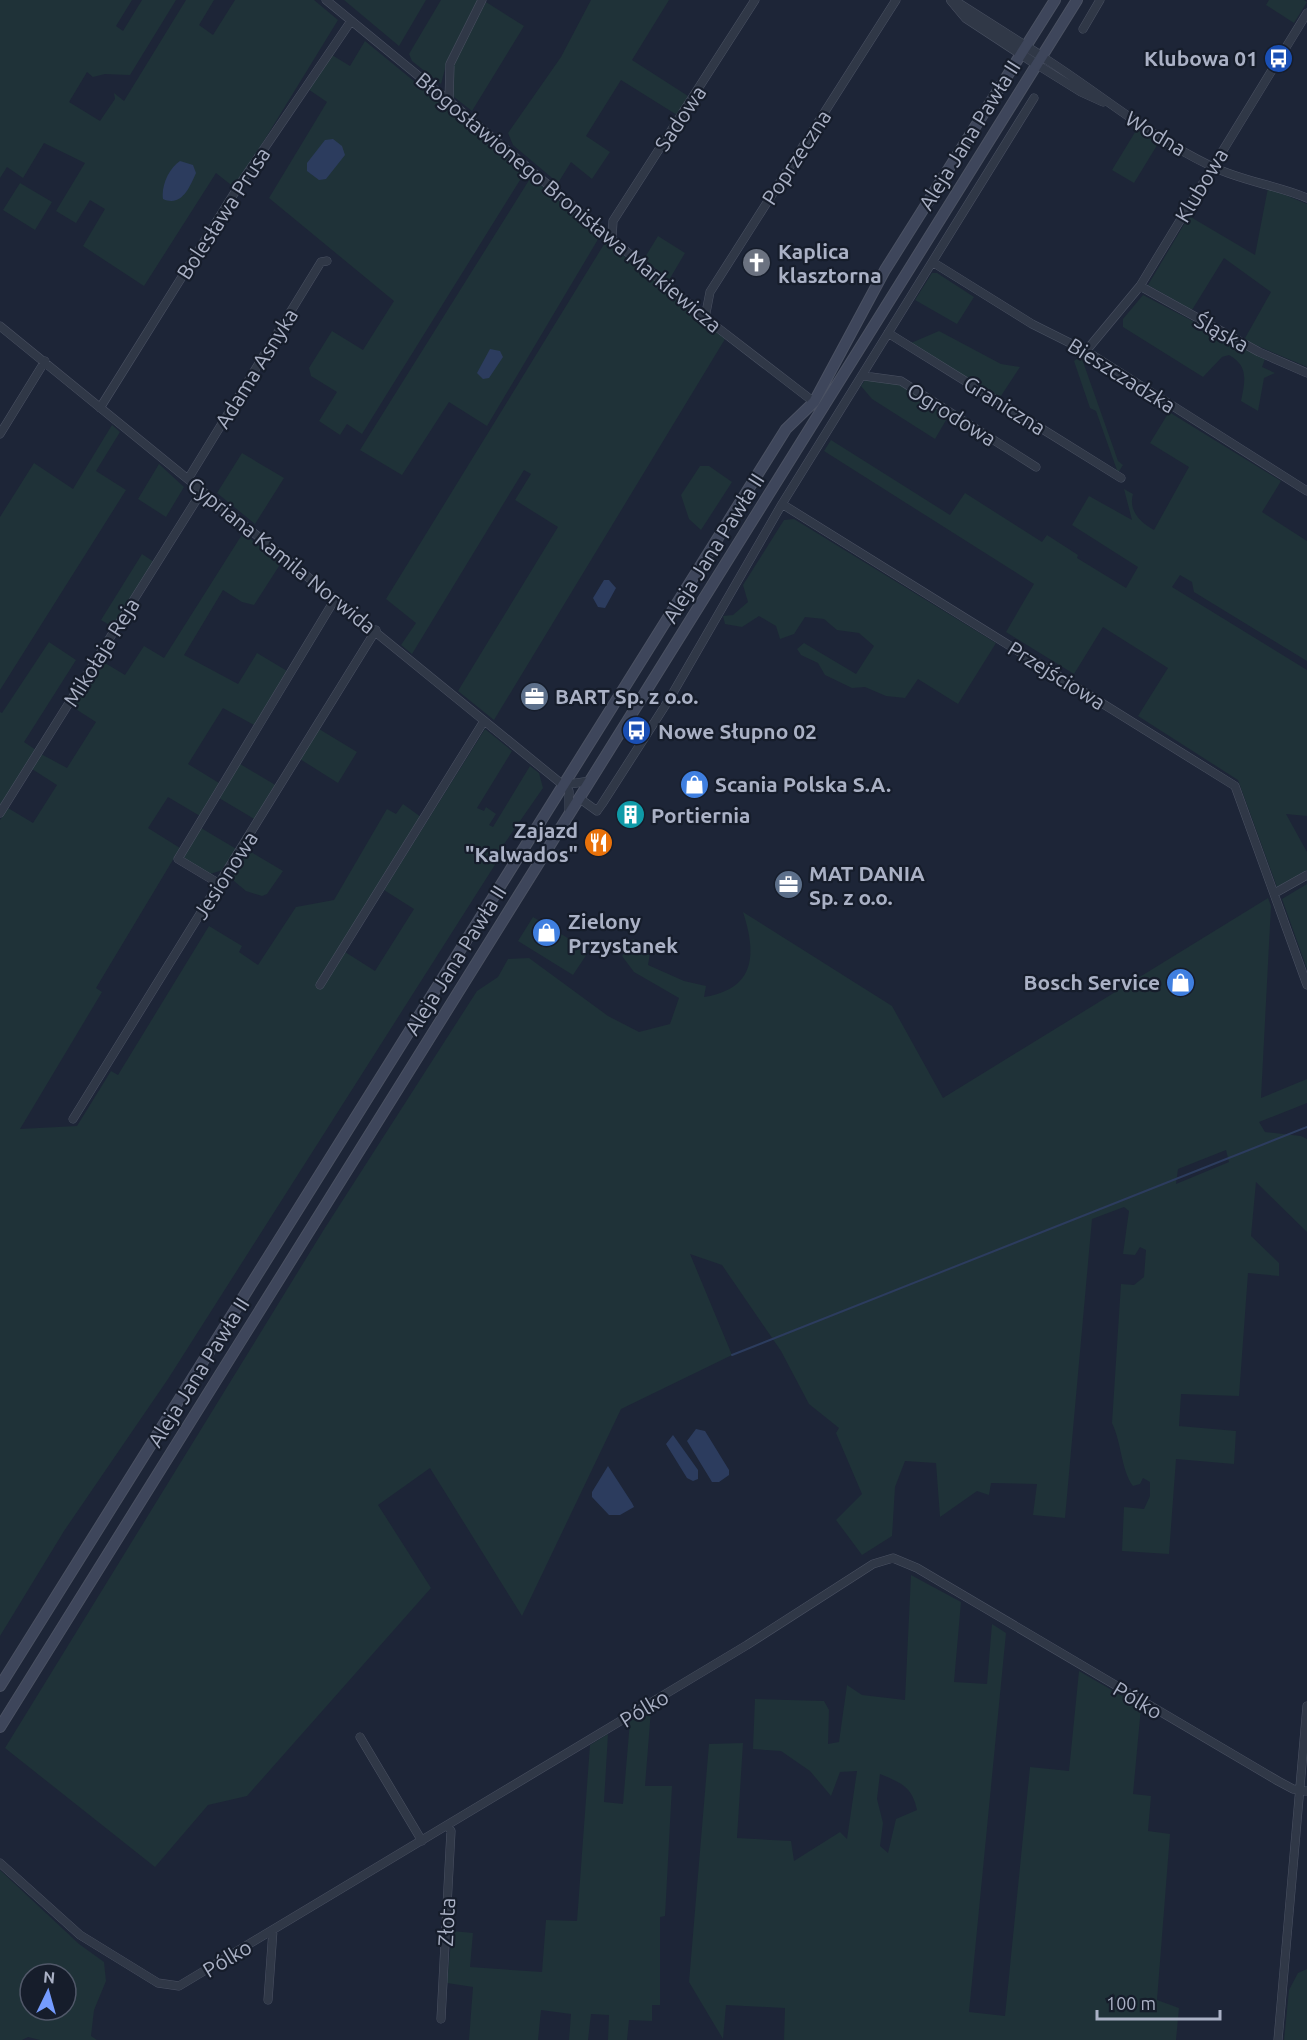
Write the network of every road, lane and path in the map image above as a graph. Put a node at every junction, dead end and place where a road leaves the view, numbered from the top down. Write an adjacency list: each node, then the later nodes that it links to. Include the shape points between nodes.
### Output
1 (326, 0): 10 (street, Błogosławionego Bronisława Markiewicza)
2 (482, 0): 15 (street, via 450,64)
3 (755, 0): 18 (street, Sadowa, via 613,221)
4 (897, 0): 22 (street, Poprzeczna, via 710,292)
5 (952, 0): 12 (street, via 966,18)
6 (1055, 0): 12 (main road, Aleja Jana Pawła II)
7 (1077, 0): 13 (main road, Aleja Jana Pawła II)
8 (1100, 0): 11 (street)
9 (1307, 13): 16 (street, Klubowa)
10 (351, 21): 15 (street, Błogosławionego Bronisława Markiewicza); 30 (street, Bolesława Prusa, via 240,184)
11 (1083, 29)
12 (1023, 50): 13 (street); 29 (main road, Aleja Jana Pawła II, via 885,270)
13 (1039, 60): 16 (street, Wodna, via 1081,92 1107,103); 41 (main road, Aleja Jana Pawła II)
14 (1034, 98): 20 (street)
15 (449, 101): 18 (street, Błogosławionego Bronisława Markiewicza)
16 (1212, 167): 17 (street, Wodna); 21 (street, Klubowa)
17 (1307, 198)
18 (612, 238): 22 (street, Błogosławionego Bronisława Markiewicza)
19 (327, 261): 34 (street, Adama Asnyka, via 321,262)
20 (934, 262): 24 (street); 25 (street, Bieszczadzka, via 1032,324)
21 (1140, 286): 25 (street, Klubowa); 27 (street, Śląska, via 1259,352)
22 (705, 318): 29 (street, Błogosławionego Bronisława Markiewicza)
23 (0, 326): 26 (street, Cypriana Kamila Norwida)
24 (888, 333): 28 (street); 33 (street, Graniczna)
25 (1086, 351): 36 (street, Bieszczadzka)
26 (45, 361): 30 (street, Cypriana Kamila Norwida); 31 (street)
27 (1307, 373)
28 (864, 376): 32 (street, Ogrodowa, via 901,381); 37 (street)
29 (814, 402): 42 (main road, Aleja Jana Pawła II, via 786,429)
30 (100, 408): 34 (street, Cypriana Kamila Norwida)
31 (0, 434)
32 (1036, 467)
33 (1121, 478)
34 (188, 479): 35 (street, Cypriana Kamila Norwida)
35 (202, 491): 38 (street, Cypriana Kamila Norwida); 44 (street, Mikołaja Reja)
36 (1307, 491)
37 (782, 504): 43 (street, via 670,698 602,804 597,811); 48 (street, Przejściowa, via 1235,786)
38 (335, 599): 39 (street, Cypriana Kamila Norwida); 47 (street, via 178,860)
39 (376, 630): 40 (street, Cypriana Kamila Norwida); 47 (street, Jesionowa)
40 (484, 721): 42 (street, Cypriana Kamila Norwida); 49 (street)
41 (590, 781): 42 (street); 43 (main road, Aleja Jana Pawła II)
42 (563, 784): 45 (street, via 571,800); 52 (main road, Aleja Jana Pawła II)
43 (579, 798): 45 (main road, Aleja Jana Pawła II)
44 (0, 813)
45 (569, 814): 54 (main road, Aleja Jana Pawła II)
46 (1307, 875): 48 (street)
47 (218, 883): 51 (street, Jesionowa)
48 (1275, 893): 50 (street, Przejściowa)
49 (320, 985)
50 (1307, 985)
51 (73, 1119)
52 (0, 1686)
53 (1307, 1706): 56 (street)
54 (0, 1727)
55 (360, 1737): 58 (street)
56 (1304, 1790): 57 (street, Pólko, via 1278,1781 917,1568 893,1558 873,1564); 63 (street)
57 (448, 1826): 58 (street, Pólko); 62 (street, Złota, via 451,1831)
58 (422, 1841): 60 (street, Pólko)
59 (0, 1863): 60 (street, Pólko, via 80,1935 168,1986 179,1986)
60 (273, 1930): 61 (street)
61 (268, 2000)
62 (441, 2019)
63 (1278, 2040)

